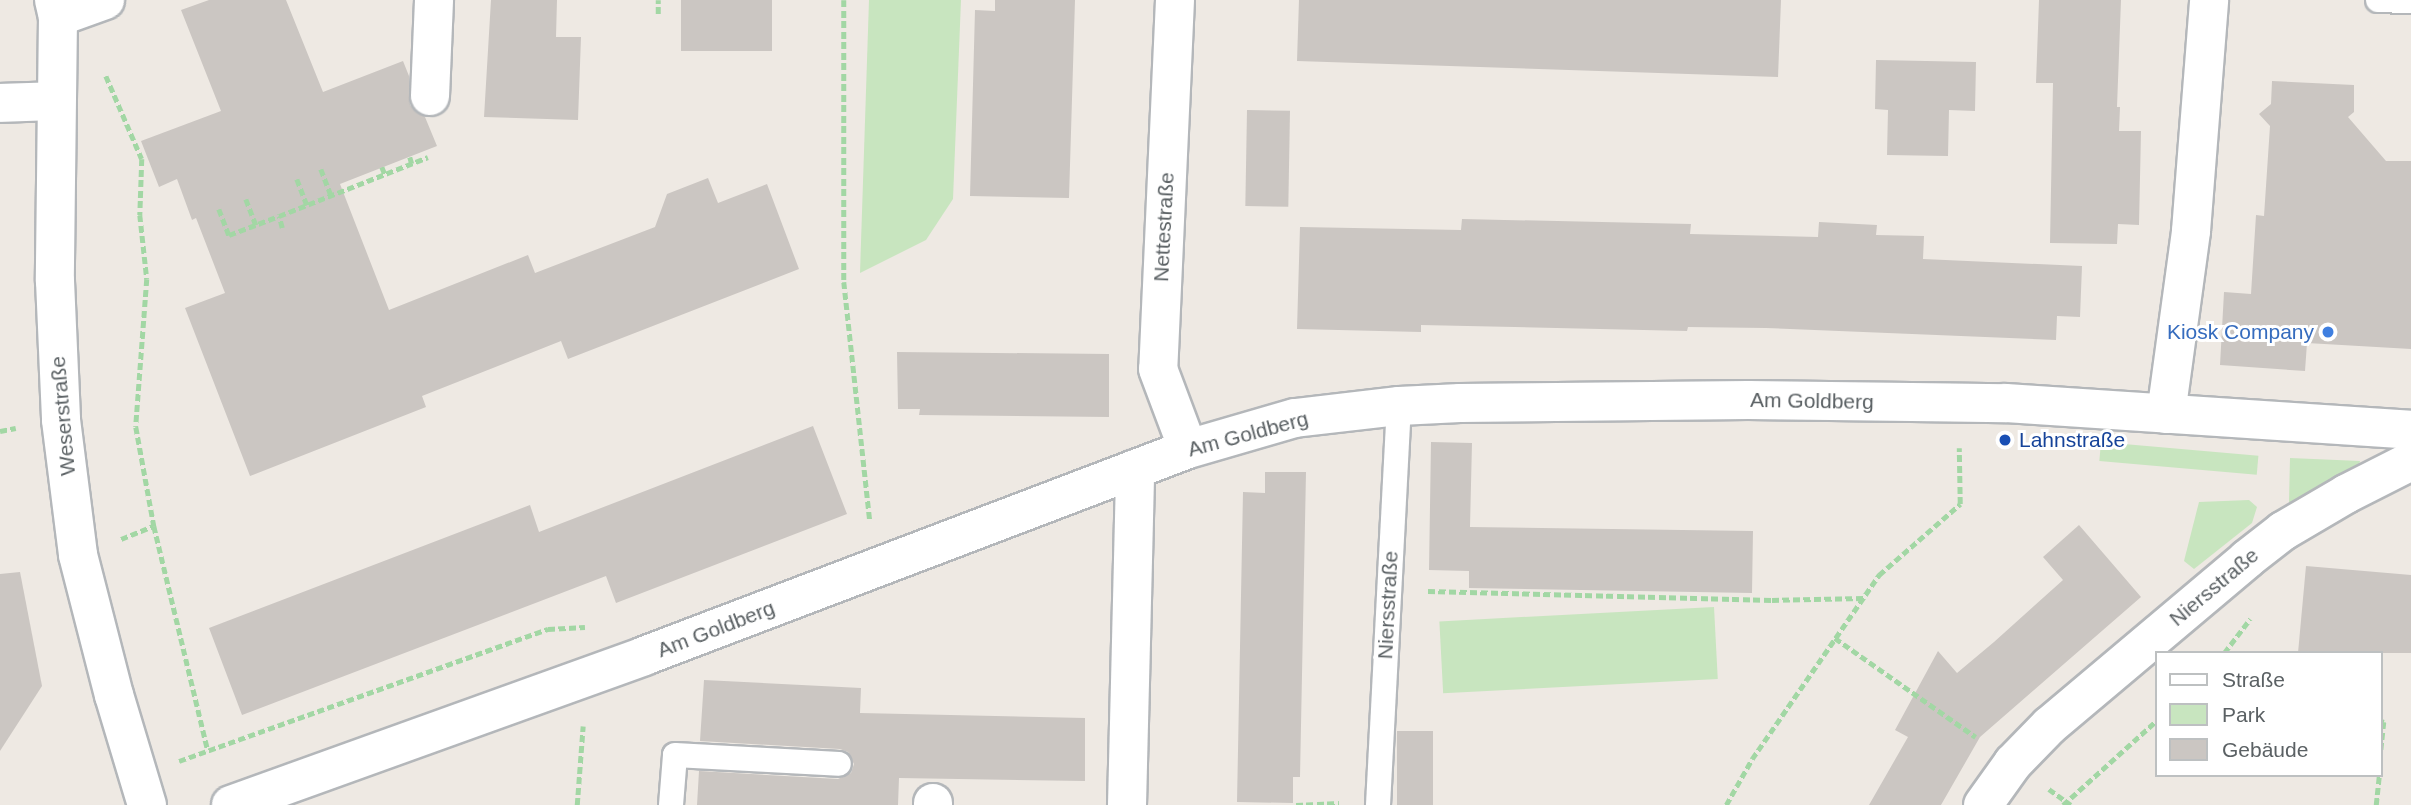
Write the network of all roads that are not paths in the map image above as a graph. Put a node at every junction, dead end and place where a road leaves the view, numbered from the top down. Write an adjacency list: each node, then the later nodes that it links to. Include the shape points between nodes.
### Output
1 (434, 0): 8 (street)
2 (1175, 0): 14 (street, Nettestraße, via 1158,369)
3 (2209, 0): 12 (street, via 2192,231)
4 (2378, 0): 6 (lane)
5 (103, 1): 7 (street, Weserstraße)
6 (2411, 1)
7 (56, 9): 9 (street, Weserstraße)
8 (430, 96)
9 (56, 101): 10 (street); 18 (street, Weserstraße, via 55,281 61,420 78,555)
10 (0, 103)
11 (1398, 406): 12 (street, Am Goldberg, via 1748,400 2006,403); 14 (street, Am Goldberg, via 1295,418); 22 (lane, Niersstraße)
12 (2166, 414): 13 (street, Am Goldberg)
13 (2411, 430)
14 (1188, 449): 16 (street, Am Goldberg)
15 (2411, 461): 23 (street, Niersstraße, via 2283,531 2049,726)
16 (1135, 469): 19 (street, Am Goldberg, via 587,678); 21 (street)
17 (839, 764): 20 (lane, via 675,755)
18 (142, 791)
19 (231, 805)
20 (671, 805)
21 (1127, 805)
22 (1378, 805)
23 (1983, 805)

